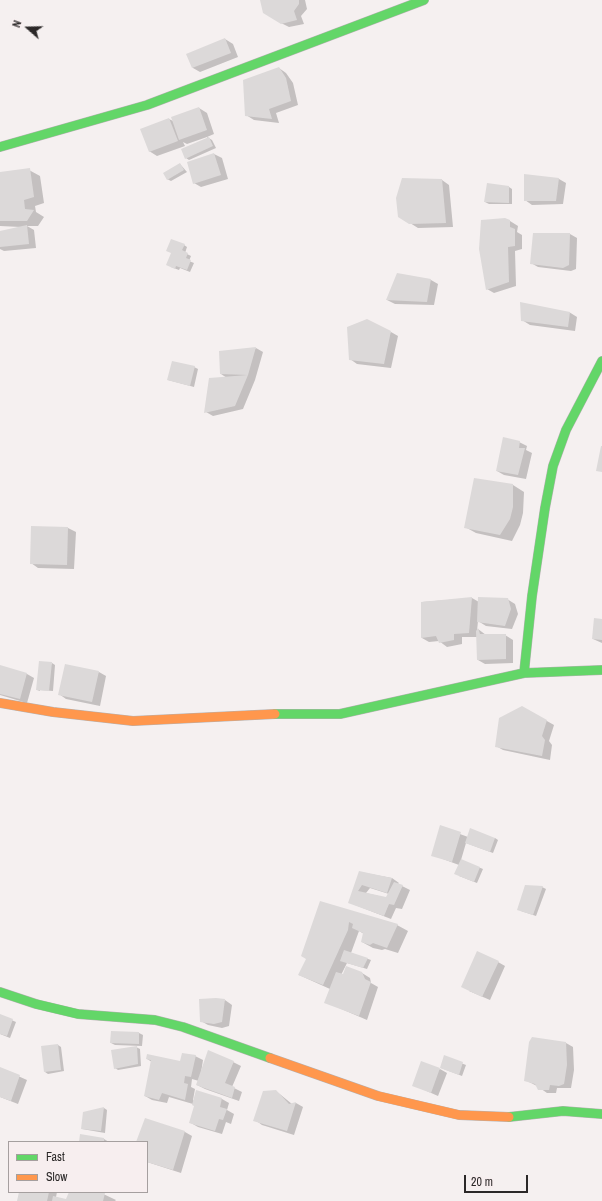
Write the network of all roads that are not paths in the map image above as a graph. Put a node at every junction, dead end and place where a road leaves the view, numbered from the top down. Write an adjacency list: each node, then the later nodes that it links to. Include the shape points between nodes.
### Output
1 (424, 0): 2 (street, via 147,105)
2 (0, 147)
3 (602, 362): 5 (street, via 598,374 561,440 545,506 526,637)
4 (602, 670): 5 (street)
5 (524, 673): 6 (street, via 340,714 250,714 133,721)
6 (0, 703)
7 (0, 992): 8 (street, via 78,1014 155,1020 183,1026 378,1096 459,1115 518,1117 563,1111)
8 (602, 1114)

